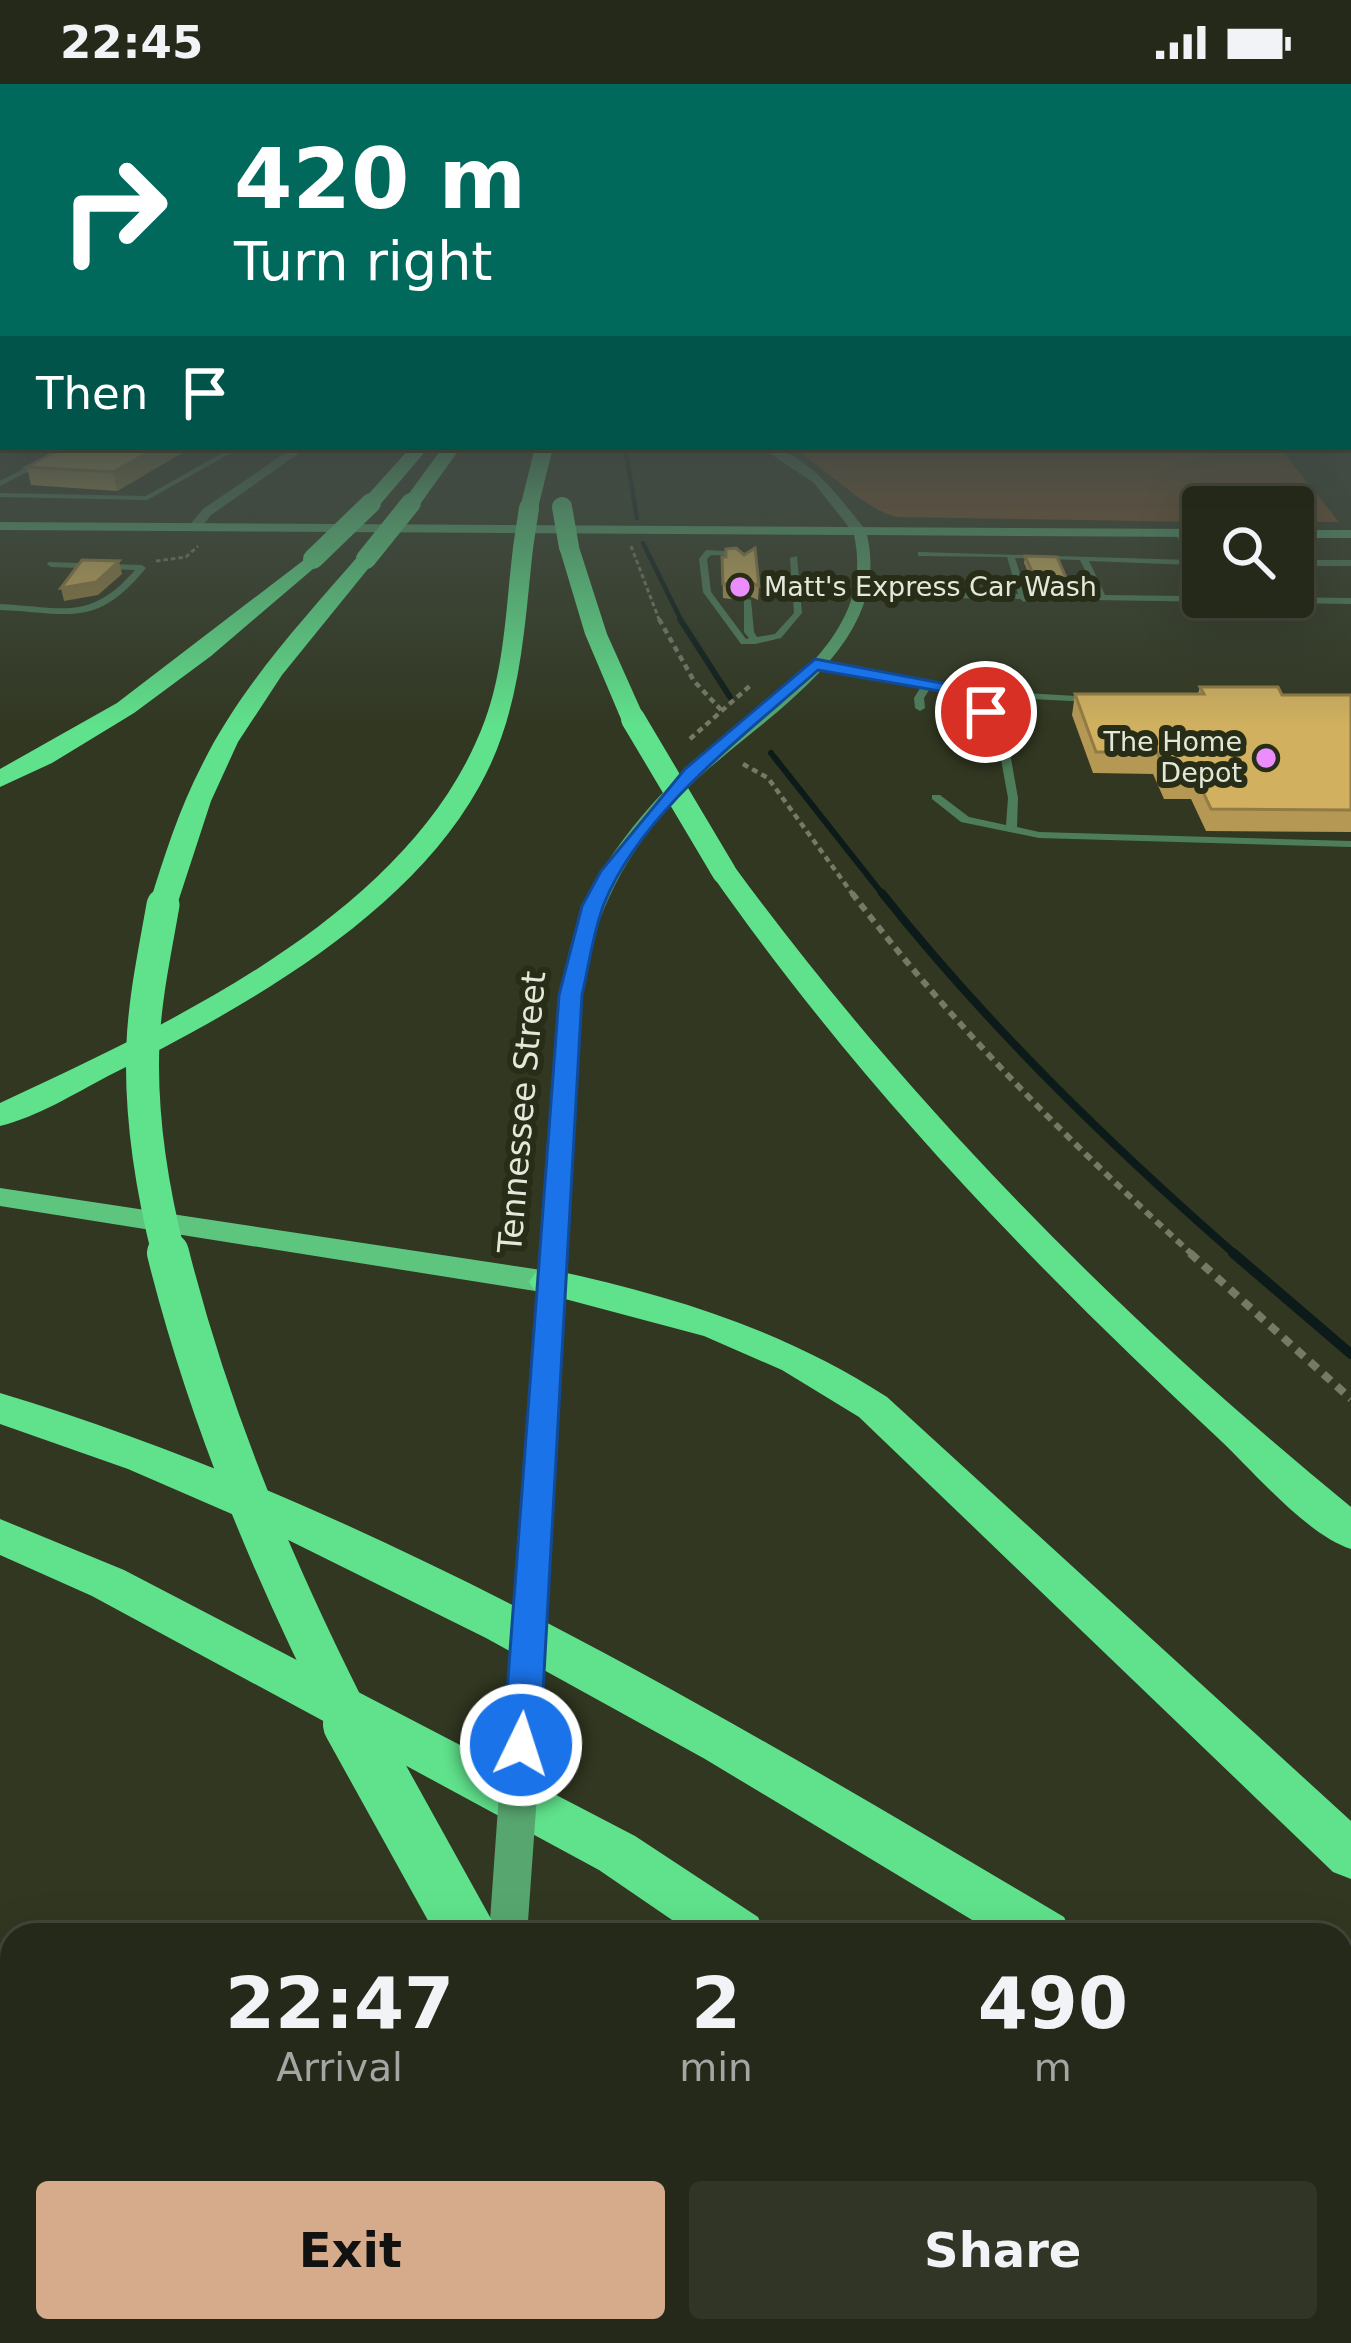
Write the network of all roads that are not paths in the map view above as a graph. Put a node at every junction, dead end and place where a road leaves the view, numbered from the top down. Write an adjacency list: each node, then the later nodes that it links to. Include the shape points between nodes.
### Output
1 (202, 517): 8 (street)
2 (355, 517): 38 (highway, bridge, via 154,690)
3 (400, 517): 51 (highway, bridge, via 223,746 163,905 143,1063 164,1232 232,1467 306,1637)
4 (528, 517): 42 (highway, bridge, via 497,722 427,838 268,974)
5 (564, 517): 48 (highway, bridge, via 596,634 633,719 724,872 854,1046 1119,1325)
6 (848, 517): 9 (street)
7 (0, 526): 8 (main road)
8 (194, 527): 9 (main road)
9 (860, 532): 10 (main road); 24 (main road)
10 (1178, 533): 11 (main road); 14 (lane)
11 (1182, 533)
12 (1314, 534): 13 (main road)
13 (1351, 534)
14 (1182, 539)
15 (921, 554): 16 (lane)
16 (1010, 555): 18 (lane); 25 (lane)
17 (794, 558): 32 (lane, via 798,613 778,636)
18 (1083, 558): 20 (lane); 26 (lane)
19 (745, 562): 32 (lane, via 739,552 703,559 707,592)
20 (1182, 562)
21 (1314, 563): 22 (lane)
22 (1351, 563)
23 (51, 564): 31 (lane, via 142,568 107,605 88,612)
24 (861, 594): 25 (lane); 33 (main road, Tennessee Street)
25 (1024, 599): 26 (lane)
26 (1103, 599): 27 (lane)
27 (1182, 599)
28 (747, 600): 32 (lane)
29 (1314, 600): 30 (lane)
30 (1351, 601)
31 (0, 609)
32 (750, 642)
33 (815, 664): 34 (lane); 44 (main road, Tennessee Street, via 692,773 592,906 570,995)
34 (928, 683): 35 (lane); 37 (lane)
35 (990, 694): 36 (lane); 40 (lane, via 989,743 1005,753)
36 (1097, 699)
37 (920, 708)
38 (0, 778)
39 (936, 797): 40 (lane, via 965,820)
40 (1011, 830): 41 (lane)
41 (1351, 844)
42 (0, 1116)
43 (0, 1197): 44 (main road)
44 (548, 1282): 50 (highway, via 668,1307 752,1336 855,1394); 52 (main road, Tennessee Street, bridge)
45 (0, 1384): 47 (highway)
46 (0, 1408): 47 (highway)
47 (161, 1465): 54 (highway, via 392,1569 642,1697)
48 (1351, 1532)
49 (0, 1536): 53 (highway, via 108,1583 617,1853)
50 (1351, 1856)
51 (461, 1923)
52 (509, 1923)
53 (722, 1923)
54 (1025, 1923)

